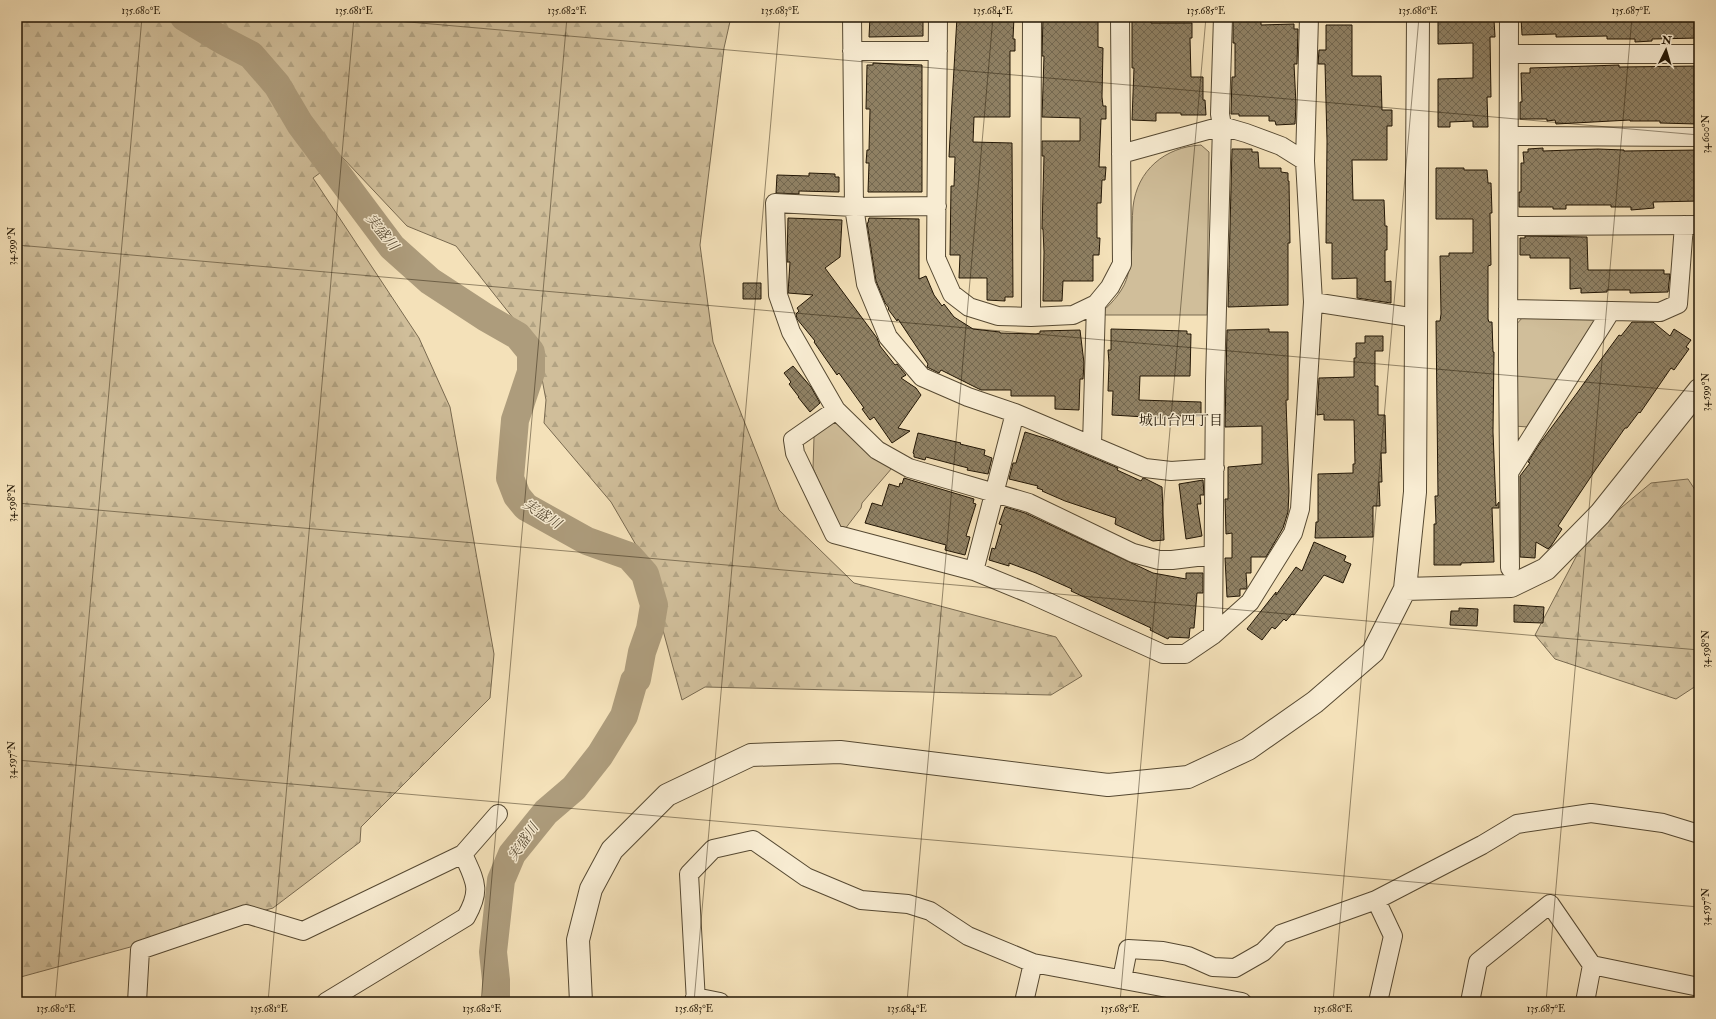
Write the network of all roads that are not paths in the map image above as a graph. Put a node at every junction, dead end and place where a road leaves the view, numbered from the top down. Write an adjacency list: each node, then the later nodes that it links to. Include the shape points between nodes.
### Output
1 (852, 17): 9 (street)
2 (938, 17): 10 (street)
3 (1032, 17): 26 (street)
4 (1120, 17): 16 (street)
5 (1224, 17): 13 (street, via 1220,114)
6 (1309, 17): 17 (street)
7 (1418, 17): 27 (street)
8 (1509, 17): 11 (street)
9 (852, 51): 10 (street); 19 (street)
10 (938, 51): 18 (street)
11 (1509, 54): 12 (street); 14 (street)
12 (1699, 54)
13 (1222, 126): 16 (street); 17 (street, via 1281,146); 32 (street)
14 (1508, 136): 15 (street); 21 (street)
15 (1699, 137)
16 (1121, 154): 23 (street, via 1122,264 1110,287)
17 (1305, 161): 22 (street)
18 (937, 206): 19 (street); 26 (street, via 936,258 952,294 969,307 998,316)
19 (854, 207): 29 (street, via 774,203 778,295 791,332); 30 (street, via 866,284 888,336 922,377 968,397)
20 (1691, 225): 21 (street); 25 (street, via 1678,304 1660,312)
21 (1509, 226): 24 (street)
22 (1314, 302): 27 (street); 39 (street, via 1300,509 1293,533 1250,602)
23 (1096, 304): 26 (street, via 1073,315); 31 (street)
24 (1508, 309): 25 (street); 33 (street)
25 (1611, 311): 33 (street)
26 (1031, 317)
27 (1416, 318): 38 (street, via 1415,492)
28 (1699, 390): 38 (street, via 1600,514 1546,570 1511,586)
29 (836, 410): 34 (street, via 877,450 909,468); 37 (street, via 793,440 795,453 834,534)
30 (1016, 413): 31 (street); 34 (street)
31 (1092, 445): 32 (street, via 1145,468 1170,471)
32 (1215, 468): 35 (street)
33 (1510, 471): 36 (street)
34 (994, 494): 35 (street, via 1029,503 1133,553 1159,560); 37 (street)
35 (1213, 555): 39 (street)
36 (1510, 568)
37 (974, 571): 39 (street, via 1163,654 1185,654)
38 (1405, 589): 51 (street, via 1373,652 1315,702 1248,749 1188,777 1108,786 840,752 751,755 667,795 612,850 591,889 578,940)
39 (1213, 635)
40 (498, 814): 42 (street)
41 (1699, 834): 43 (street, via 1663,823 1591,813 1517,824)
42 (463, 854): 49 (street, via 303,931 246,914 140,950); 50 (street, via 476,884 474,904 466,917)
43 (1376, 900): 46 (street, via 1281,934 1263,952 1235,968 1213,967 1188,956 1163,951 1128,949); 55 (street, via 1393,936)
44 (1033, 963): 46 (street); 48 (street, via 968,936 930,910 908,904 861,900 806,878 752,840 712,849 690,874); 53 (street)
45 (1592, 965): 47 (street); 56 (street, via 1550,904 1478,962); 57 (street)
46 (1122, 979): 54 (street)
47 (1699, 987)
48 (696, 999): 52 (street)
49 (137, 1002)
50 (326, 1002)
51 (581, 1002)
52 (720, 1002)
53 (1024, 1002)
54 (1242, 1002)
55 (1378, 1002)
56 (1470, 1002)
57 (1584, 1002)

